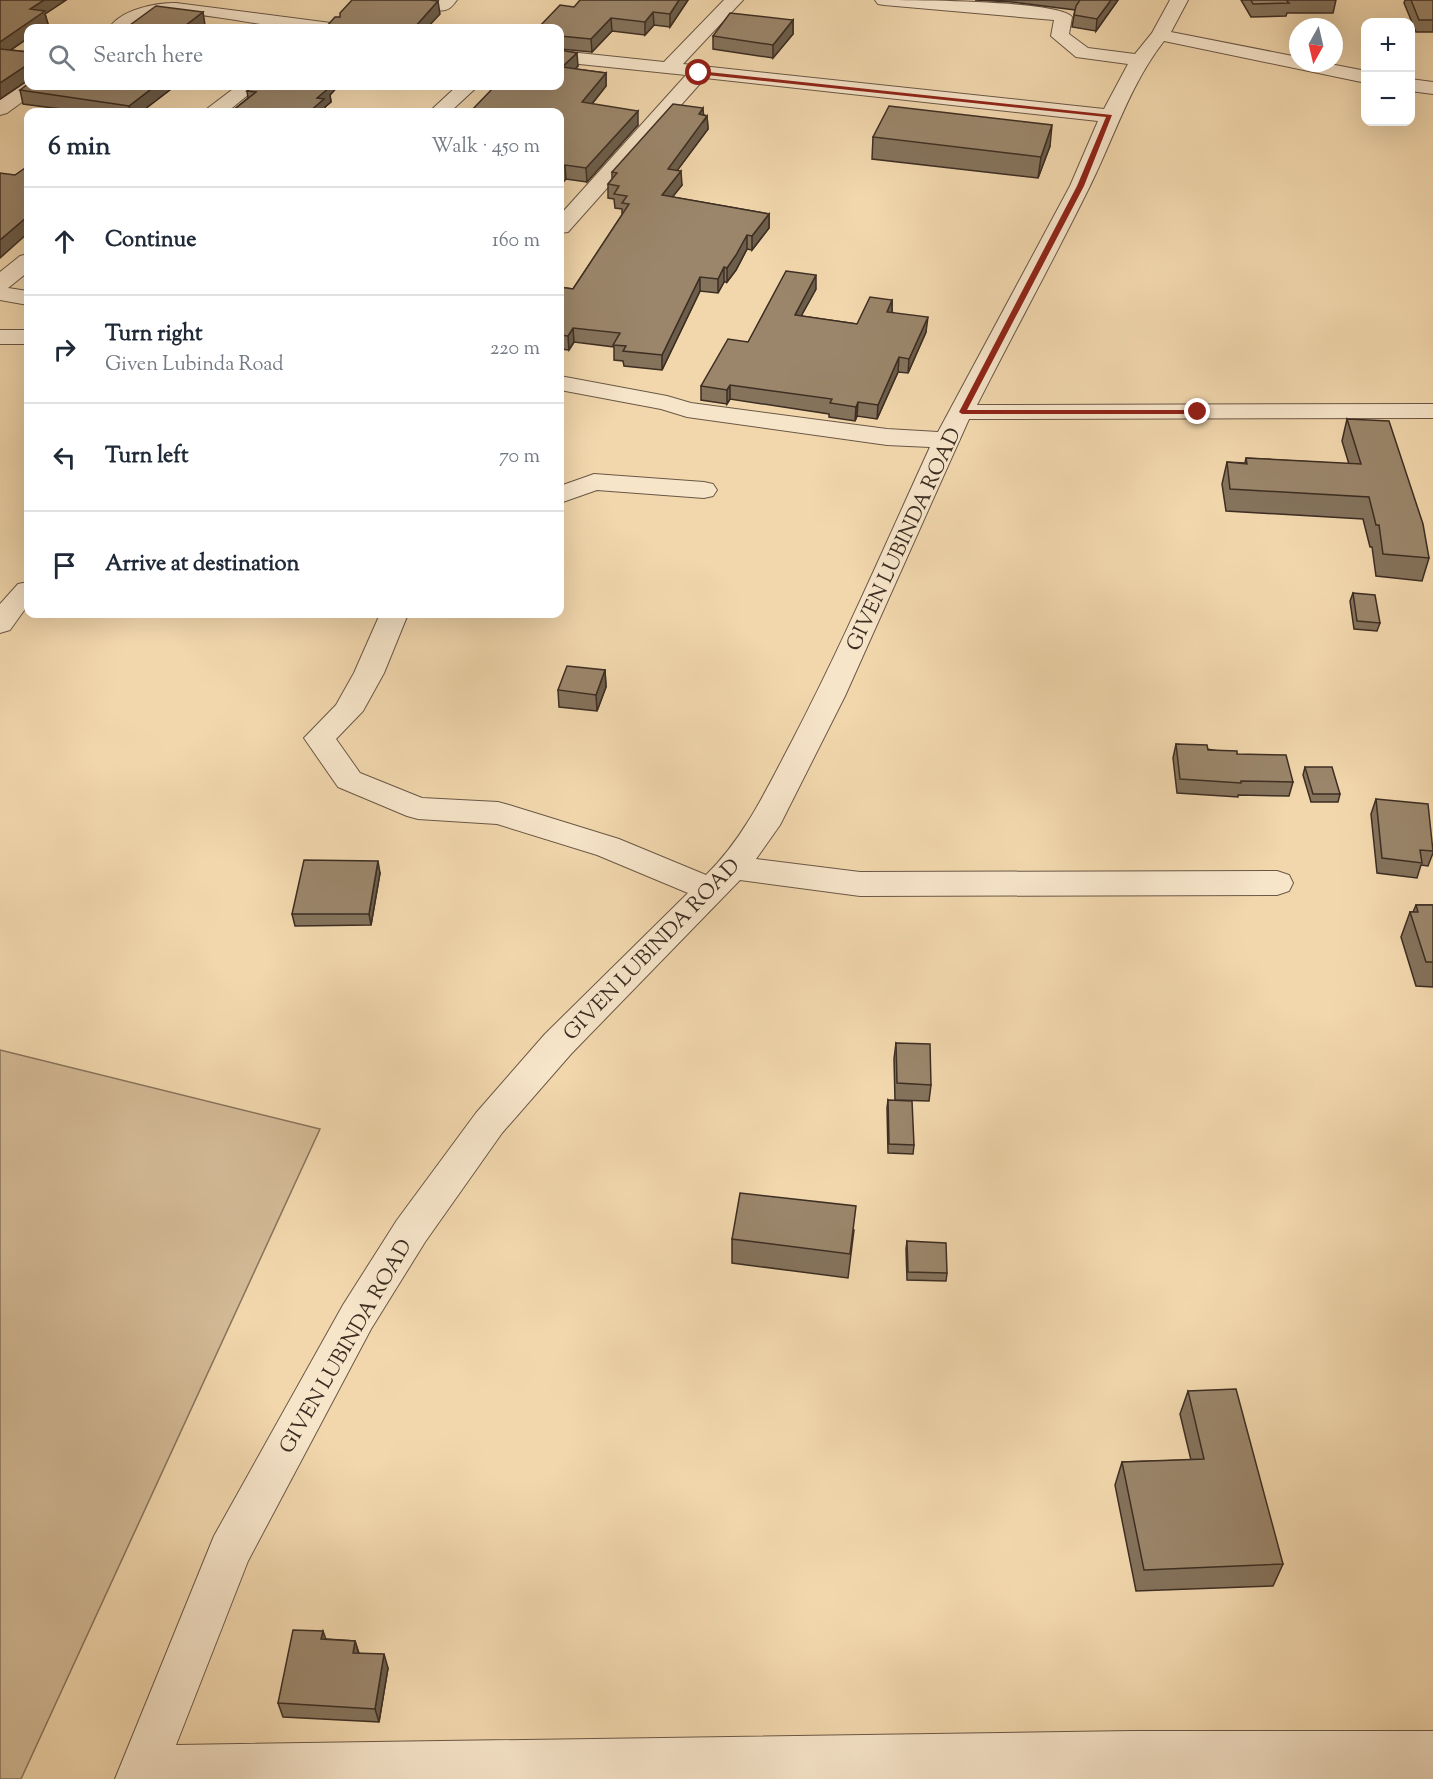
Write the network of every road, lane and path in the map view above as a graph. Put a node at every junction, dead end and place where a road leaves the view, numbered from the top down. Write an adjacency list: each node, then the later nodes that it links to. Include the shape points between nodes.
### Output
1 (262, 0): 5 (street)
2 (735, 0): 11 (street)
3 (884, 0): 10 (street, via 1053,13 1063,17 1060,36 1083,53)
4 (1179, 0): 8 (street, GIVEN LUBINDA ROAD)
5 (240, 17): 6 (street, via 160,8); 7 (street)
6 (124, 24)
7 (294, 24)
8 (1161, 35): 10 (street, GIVEN LUBINDA ROAD); 13 (street)
9 (564, 56): 11 (street)
10 (1140, 60): 22 (street, GIVEN LUBINDA ROAD)
11 (668, 68): 12 (street)
12 (699, 73): 22 (street); 23 (street)
13 (1361, 76)
14 (1415, 86): 15 (street)
15 (1433, 88)
16 (28, 90): 21 (street)
17 (244, 90): 19 (street)
18 (464, 90): 20 (street)
19 (220, 108)
20 (443, 108)
21 (0, 109)
22 (1110, 116): 32 (street, GIVEN LUBINDA ROAD, via 1080,186)
23 (564, 222)
24 (24, 264): 25 (street)
25 (0, 283)
26 (0, 294): 27 (street)
27 (24, 297)
28 (24, 336): 29 (street)
29 (0, 337)
30 (564, 384): 33 (street, via 707,413)
31 (1433, 411): 32 (street)
32 (962, 412): 33 (street, GIVEN LUBINDA ROAD)
33 (946, 440): 39 (street, GIVEN LUBINDA ROAD, via 814,729 764,825)
34 (704, 490): 35 (street, via 594,482)
35 (564, 493)
36 (24, 594): 38 (street)
37 (392, 618): 39 (street, via 348,711 319,738 349,780 418,808 498,813)
38 (0, 624)
39 (722, 879): 40 (street, via 860,884); 43 (street, GIVEN LUBINDA ROAD, via 558,1044 489,1123 411,1231 357,1317 230,1551)
40 (1277, 883)
41 (1433, 1755): 42 (street)
42 (1287, 1767): 43 (street)
43 (141, 1774)

